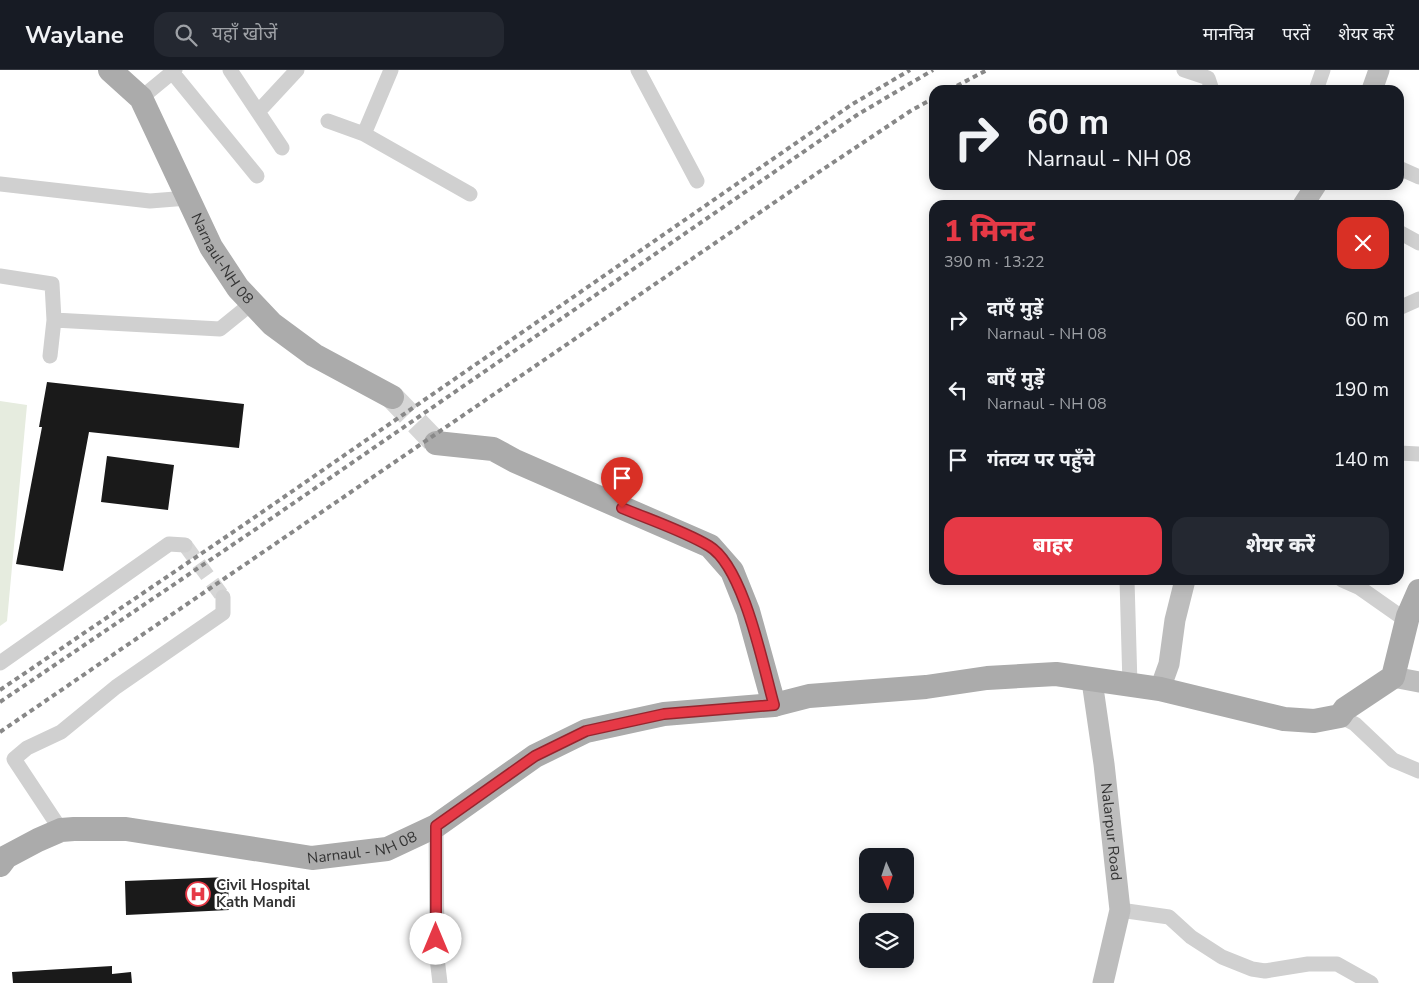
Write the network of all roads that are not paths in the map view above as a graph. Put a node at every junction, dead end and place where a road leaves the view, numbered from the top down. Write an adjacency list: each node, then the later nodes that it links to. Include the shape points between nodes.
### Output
1 (110, 70): 13 (main road, Narnaul-NH 08)
2 (230, 70): 14 (street)
3 (297, 70): 14 (street)
4 (391, 70): 16 (street)
5 (638, 70): 21 (street)
6 (1184, 70): 10 (street, via 1208,78)
7 (1323, 70): 11 (street)
8 (1379, 70): 12 (street)
9 (174, 71): 13 (street); 19 (street)
10 (1210, 85)
11 (1318, 85)
12 (1374, 85)
13 (141, 98): 24 (main road, Narnaul-NH 08)
14 (258, 112): 17 (street)
15 (328, 121): 16 (street)
16 (364, 134): 23 (street)
17 (282, 148)
18 (1404, 170): 20 (street)
19 (257, 176)
20 (1419, 177)
21 (697, 181)
22 (0, 184): 24 (street, via 150,201)
23 (470, 194)
24 (188, 198): 29 (main road, Narnaul-NH 08, via 211,248)
25 (1404, 235): 26 (street)
26 (1419, 243)
27 (0, 276): 31 (street, via 52,284)
28 (1419, 299): 30 (street)
29 (252, 303): 31 (street, via 220,329); 33 (main road, Narnaul-NH 08, via 272,324 314,355)
30 (1404, 306)
31 (54, 320): 32 (street)
32 (50, 356)
33 (392, 397)
34 (436, 443): 50 (main road, via 493,448 515,461 710,546 732,571 748,611)
35 (1404, 453): 36 (street)
36 (1419, 454)
37 (185, 545): 44 (street, via 169,544)
38 (1127, 585): 48 (street)
39 (1184, 585): 49 (street, via 1169,664)
40 (1353, 585): 43 (street)
41 (1419, 591): 43 (main road)
42 (224, 597): 54 (street, via 223,613 116,687 61,732 27,748 14,759)
43 (1407, 621): 45 (main road)
44 (0, 663)
45 (1393, 677): 47 (street); 51 (main road, via 1345,709)
46 (1092, 681): 48 (main road, Narnaul - NH 08); 50 (main road, Narnaul - NH 08, via 1056,674 987,678 926,687 809,696); 56 (street, Nalarpur Road)
47 (1419, 682)
48 (1130, 685): 49 (main road, Narnaul - NH 08)
49 (1160, 689): 51 (main road, Narnaul - NH 08, via 1284,719 1314,721)
50 (774, 705): 53 (main road, Narnaul - NH 08, via 664,714 586,731 535,756)
51 (1340, 716): 52 (street, via 1355,724 1393,760)
52 (1419, 771)
53 (436, 826): 54 (main road, Narnaul - NH 08, via 387,849 312,858 126,829); 57 (street)
54 (61, 830): 55 (main road, Narnaul - NH 08, via 6,857)
55 (0, 865)
56 (1120, 910): 58 (street, Nalarpur Road); 59 (street, via 1170,917 1191,937 1222,957 1252,969 1265,971 1308,964 1337,964)
57 (440, 983)
58 (1103, 983)
59 (1371, 983)

